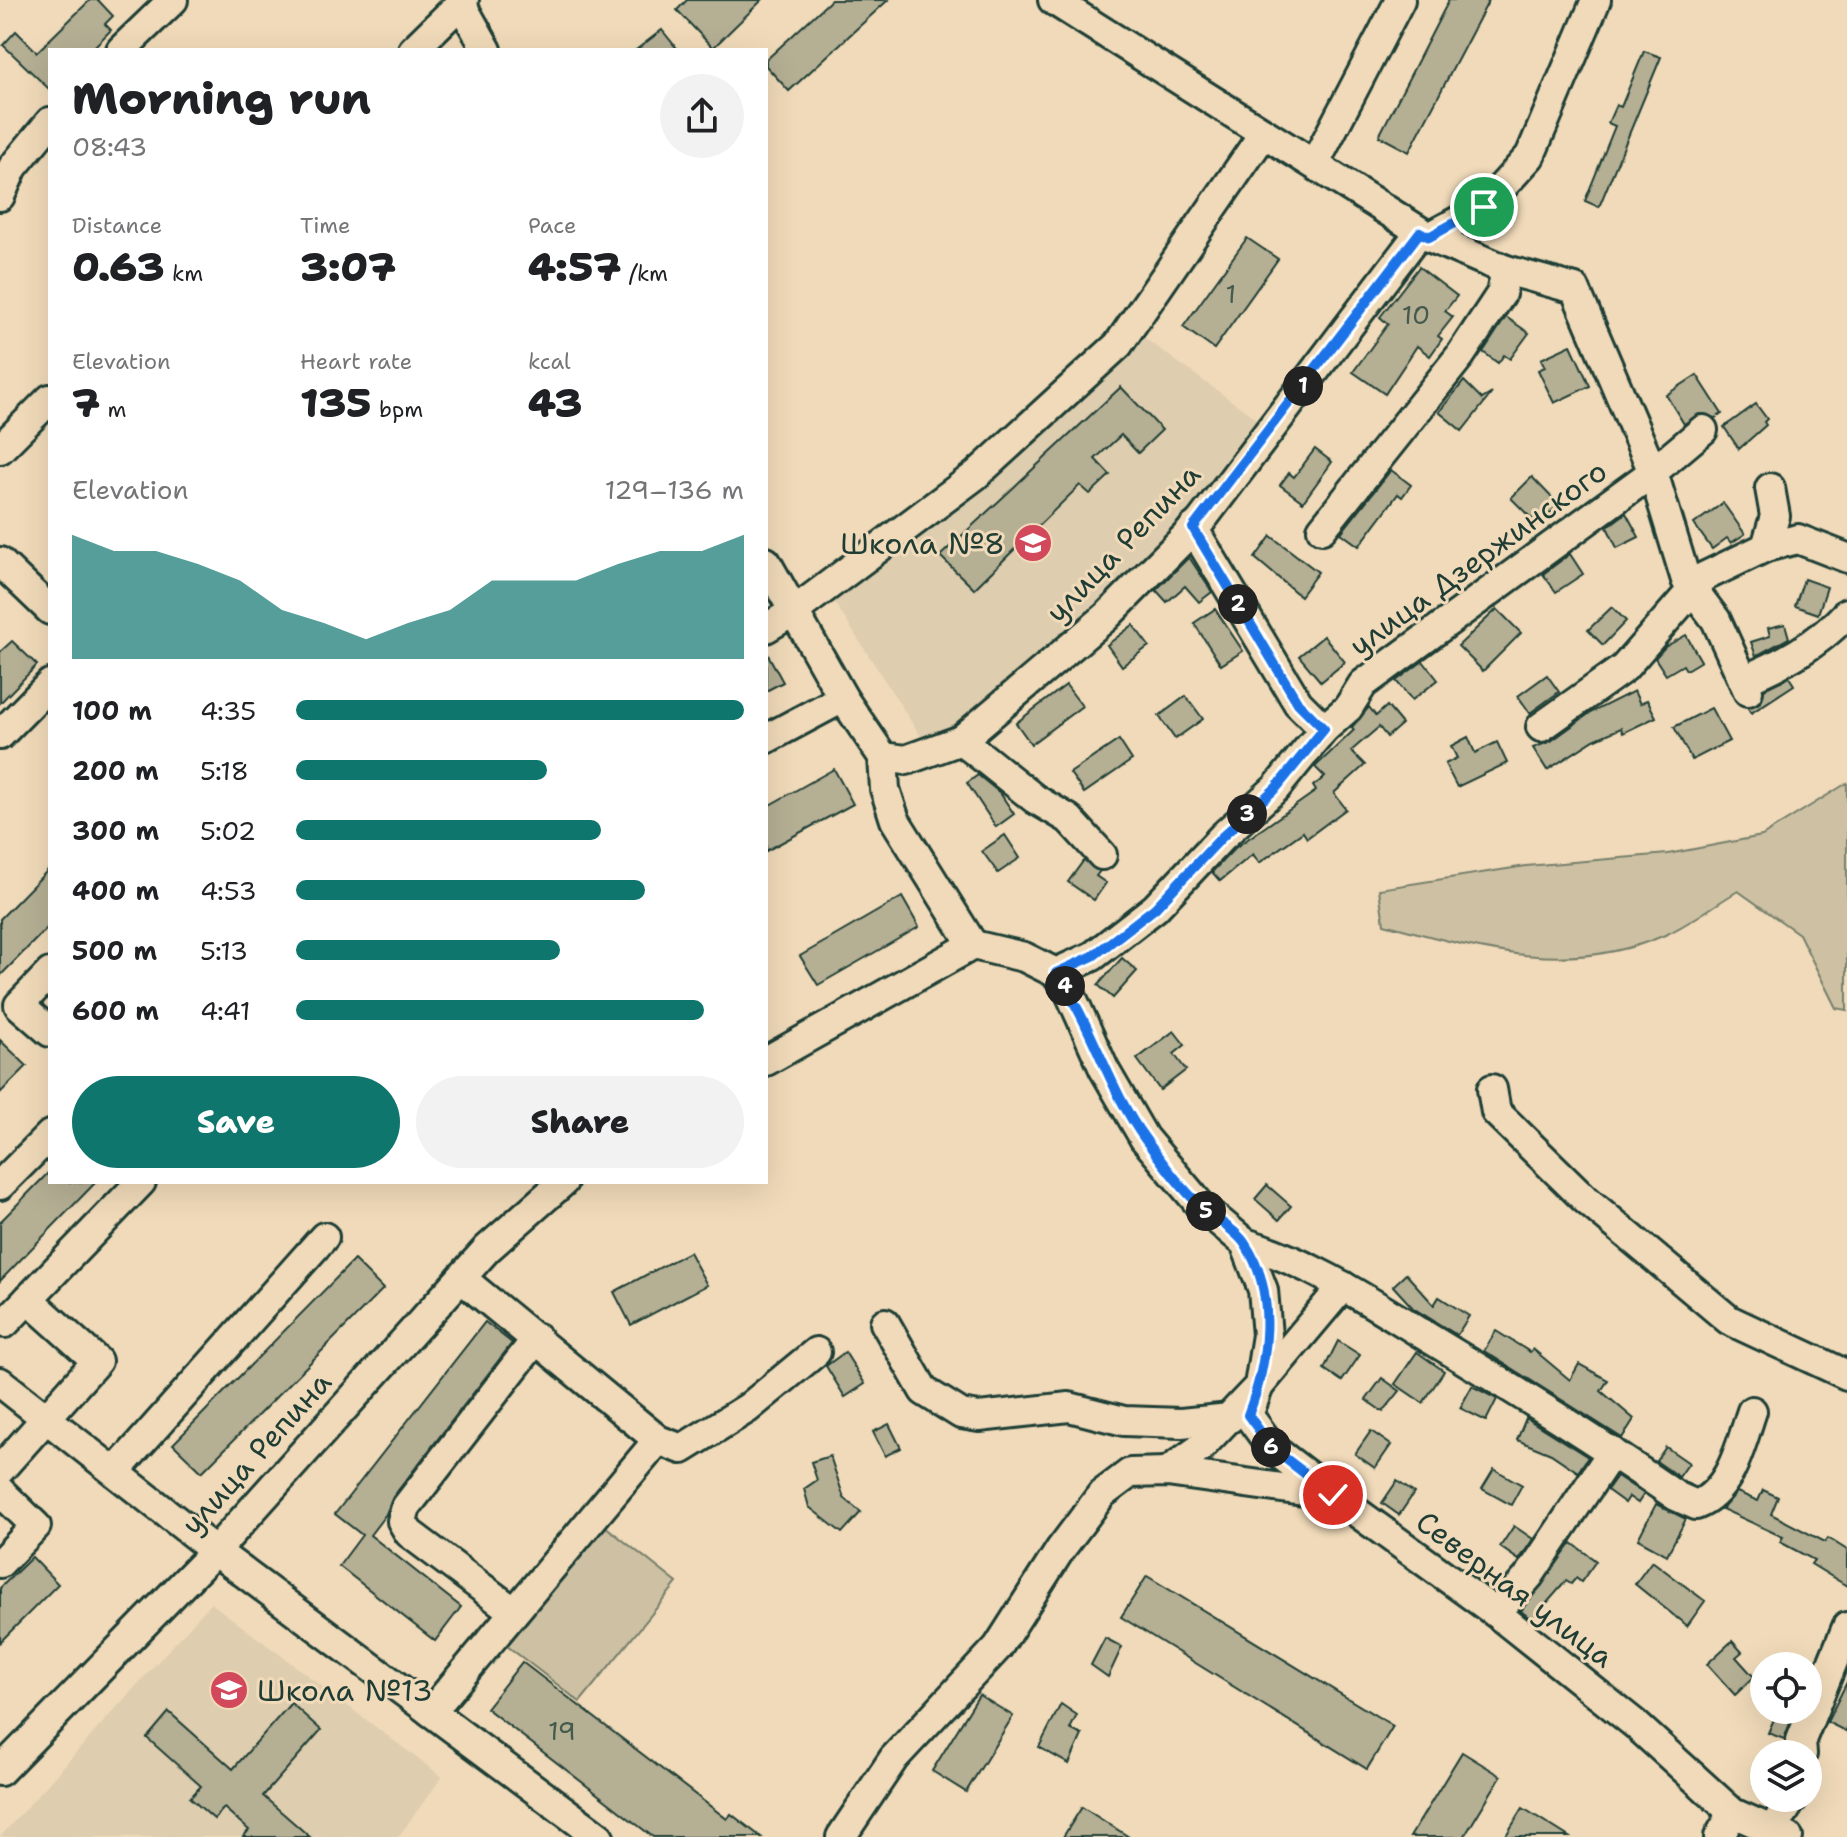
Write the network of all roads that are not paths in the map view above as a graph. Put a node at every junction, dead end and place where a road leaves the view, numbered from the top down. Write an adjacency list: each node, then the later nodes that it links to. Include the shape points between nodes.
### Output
1 (173, 0): 6 (street)
2 (1053, 0): 10 (street)
3 (1400, 0): 11 (street)
4 (1596, 0): 13 (street, via 1530,156 1484,207)
5 (462, 1): 7 (street); 8 (street)
6 (123, 48)
7 (415, 48)
8 (486, 48)
9 (48, 124): 12 (street, via 13,167)
10 (1264, 133): 11 (street); 28 (street, via 1118,345 976,475)
11 (1315, 163): 13 (street)
12 (0, 196)
13 (1425, 234): 14 (street); 20 (street, улица Репина)
14 (1506, 270): 18 (street, via 1575,289); 21 (street, via 1501,294 1460,356)
15 (48, 401): 17 (street)
16 (1703, 430): 18 (street, улица Дзержинского)
17 (0, 449)
18 (1653, 472): 26 (street); 34 (street, улица Дзержинского, via 1363,684 1348,708)
19 (1770, 488): 22 (street, via 1775,516)
20 (1193, 528): 34 (street, via 1298,703); 37 (street, улица Репина, via 1106,617)
21 (1322, 529)
22 (1766, 547): 23 (street, via 1798,539); 26 (street)
23 (1847, 558)
24 (0, 562): 27 (street)
25 (768, 566): 28 (street)
26 (1691, 586): 29 (street, via 1716,620 1745,685 1815,642); 33 (street, via 1624,668)
27 (48, 608)
28 (793, 612): 30 (street); 32 (street)
29 (1847, 613)
30 (768, 627)
31 (48, 686): 35 (street)
32 (843, 698): 36 (street); 38 (street)
33 (1541, 727)
34 (1324, 729): 41 (street, улица Дзержинского, via 1276,788 1155,908 1093,956)
35 (0, 735)
36 (768, 738)
37 (961, 740): 38 (street, улица Репина, via 906,760); 39 (street, via 1069,819)
38 (883, 757): 40 (street, via 885,789 895,820)
39 (1102, 855)
40 (973, 945): 41 (street, via 1024,957); 45 (street)
41 (1056, 973): 52 (street, via 1144,1138 1201,1206)
42 (48, 974): 43 (street)
43 (7, 999): 44 (street)
44 (48, 1030)
45 (768, 1060)
46 (1492, 1089): 60 (street, via 1496,1112 1562,1177 1729,1320)
47 (48, 1137): 50 (street)
48 (139, 1184): 55 (street)
49 (561, 1184): 53 (street, улица Репина)
50 (0, 1185)
51 (324, 1237): 69 (street)
52 (1245, 1243): 54 (street, via 1284,1255); 62 (street, via 1263,1290 1267,1335)
53 (461, 1278): 58 (street); 73 (street, улица Репина)
54 (1343, 1286): 62 (street); 67 (street)
55 (28, 1299): 56 (street); 65 (street, via 97,1361)
56 (5, 1323)
57 (885, 1323): 64 (street, via 924,1391 961,1414 979,1417 1069,1407 1124,1421)
58 (537, 1338): 66 (street); 75 (street, via 406,1507 402,1521 409,1533)
59 (816, 1352): 66 (street, via 748,1408 682,1449)
60 (1847, 1375)
61 (0, 1382): 65 (street)
62 (1259, 1386): 64 (street); 72 (street, via 1248,1415 1259,1432)
63 (1752, 1411): 67 (street, via 1736,1460 1711,1499 1696,1505)
64 (1230, 1418): 70 (street)
65 (46, 1419): 68 (street); 69 (street)
66 (658, 1440): 75 (street)
67 (1612, 1452): 76 (street, via 1529,1576)
68 (0, 1470)
69 (115, 1472): 73 (street)
70 (1167, 1472): 72 (street, Северная улица); 85 (street, Северная улица, via 1130,1473 1102,1494 998,1647 894,1758)
71 (0, 1491): 74 (street, via 36,1526)
72 (1333, 1495): 76 (street, Северная улица)
73 (215, 1551): 78 (street); 80 (street, улица Репина)
74 (0, 1563)
75 (513, 1611): 78 (street)
76 (1496, 1613): 82 (street, Северная улица, via 1635,1724)
77 (1847, 1627): 79 (street)
78 (431, 1712): 84 (street)
79 (1801, 1740)
80 (0, 1771)
81 (1788, 1812): 83 (street)
82 (1726, 1825): 83 (street, Северная улица)
83 (1780, 1834)
84 (599, 1837)
85 (841, 1837)

